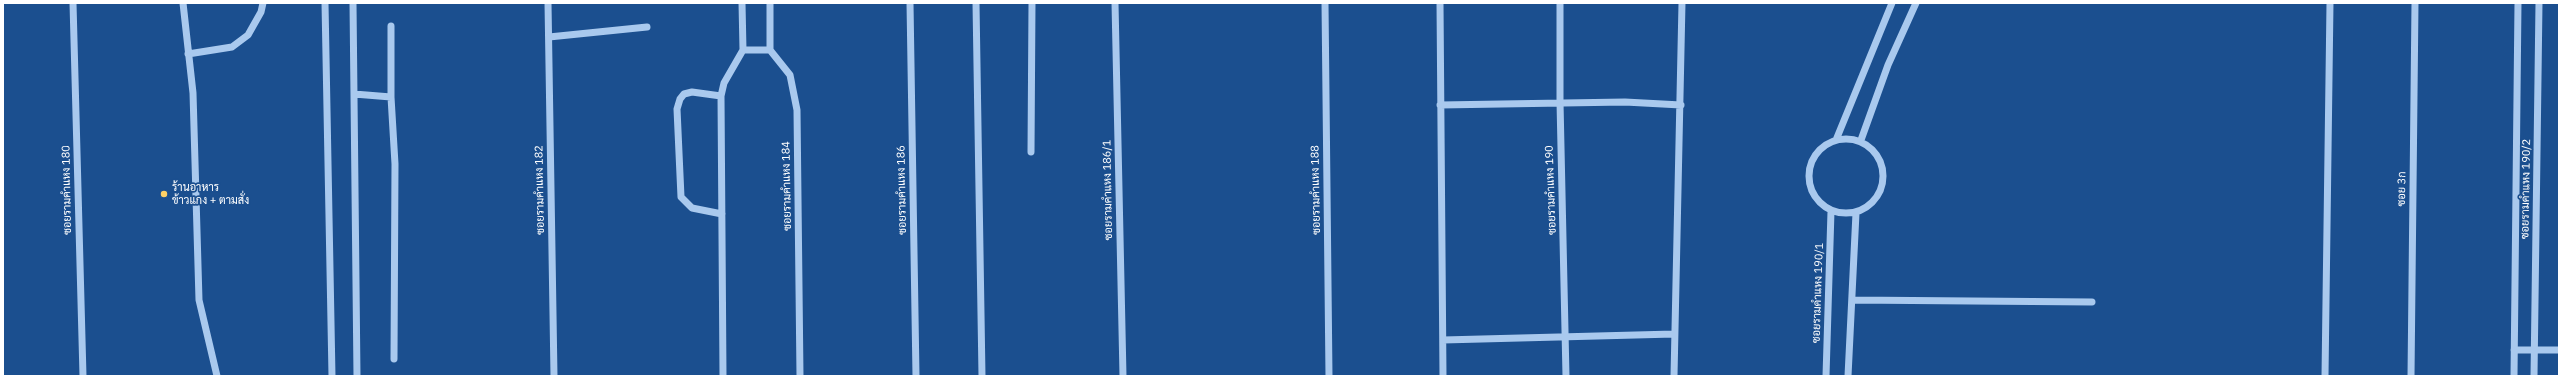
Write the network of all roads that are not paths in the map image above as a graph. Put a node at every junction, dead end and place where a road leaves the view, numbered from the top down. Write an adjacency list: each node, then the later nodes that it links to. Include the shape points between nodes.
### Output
1 (74, 3): 50 (street, ซอยรามคำแหง 180)
2 (183, 3): 28 (street)
3 (263, 3): 28 (street, via 262,12 248,35 232,47)
4 (326, 3): 52 (street)
5 (353, 3): 29 (street)
6 (548, 3): 25 (street, ซอยรามคำแหง 182)
7 (742, 3): 26 (street)
8 (770, 3): 27 (street)
9 (910, 3): 57 (street, ซอยรามคำแหง 186)
10 (976, 3): 58 (street)
11 (1032, 3): 37 (street)
12 (1116, 3): 59 (street, ซอยรามคำแหง 186/1)
13 (1325, 3): 60 (street, ซอยรามคำแหง 188)
14 (1440, 3): 33 (street)
15 (1560, 3): 32 (street, ซอยรามคำแหง 190)
16 (1682, 3): 34 (street)
17 (1892, 3): 35 (street)
18 (1916, 3): 36 (street, via 1888,65)
19 (2330, 3): 66 (street)
20 (2415, 3): 67 (street, ซอย 3ก)
21 (2518, 3): 46 (street, ซอยรามคำแหง 190/2)
22 (2539, 3): 47 (street, ซอยรามคำแหง 190/2)
23 (392, 26): 31 (street)
24 (647, 27): 25 (street)
25 (549, 37): 54 (street, ซอยรามคำแหง 182)
26 (743, 50): 27 (street); 30 (street, via 724,83)
27 (770, 50): 56 (street, ซอยรามคำแหง 184, via 790,75 797,110)
28 (188, 54): 51 (street, via 193,93 199,300)
29 (354, 94): 31 (street); 53 (street)
30 (721, 96): 40 (street); 40 (street, via 692,92 680,99 677,109 681,197 692,208)
31 (391, 97): 49 (street, via 395,164)
32 (1560, 102): 33 (street); 34 (street); 44 (street, ซอยรามคำแหง 190)
33 (1440, 105): 45 (street)
34 (1681, 106): 43 (street)
35 (1836, 140): 36 (street, via 1847,137); 38 (street, via 1817,153 1809,174 1814,196)
36 (1861, 140): 39 (street, via 1880,160 1884,178 1878,196 1865,209)
37 (1032, 152)
38 (1832, 211): 39 (street); 64 (street, ซอยรามคำแหง 190/1)
39 (1856, 213): 41 (street)
40 (722, 214): 55 (street)
41 (1852, 300): 42 (street); 65 (street)
42 (2092, 302)
43 (1674, 334): 44 (street); 63 (street)
44 (1566, 338): 45 (street); 62 (street, ซอยรามคำแหง 190)
45 (1443, 340): 61 (street)
46 (2514, 350): 47 (street); 68 (street, ซอยรามคำแหง 190/2)
47 (2535, 350): 48 (street); 69 (street, ซอยรามคำแหง 190/2)
48 (2559, 350)
49 (394, 359)
50 (83, 376)
51 (217, 376)
52 (332, 376)
53 (357, 376)
54 (554, 376)
55 (723, 376)
56 (800, 376)
57 (916, 376)
58 (982, 376)
59 (1123, 376)
60 (1329, 376)
61 (1443, 376)
62 (1566, 376)
63 (1674, 376)
64 (1826, 376)
65 (1848, 376)
66 (2325, 376)
67 (2411, 376)
68 (2514, 376)
69 (2534, 376)

